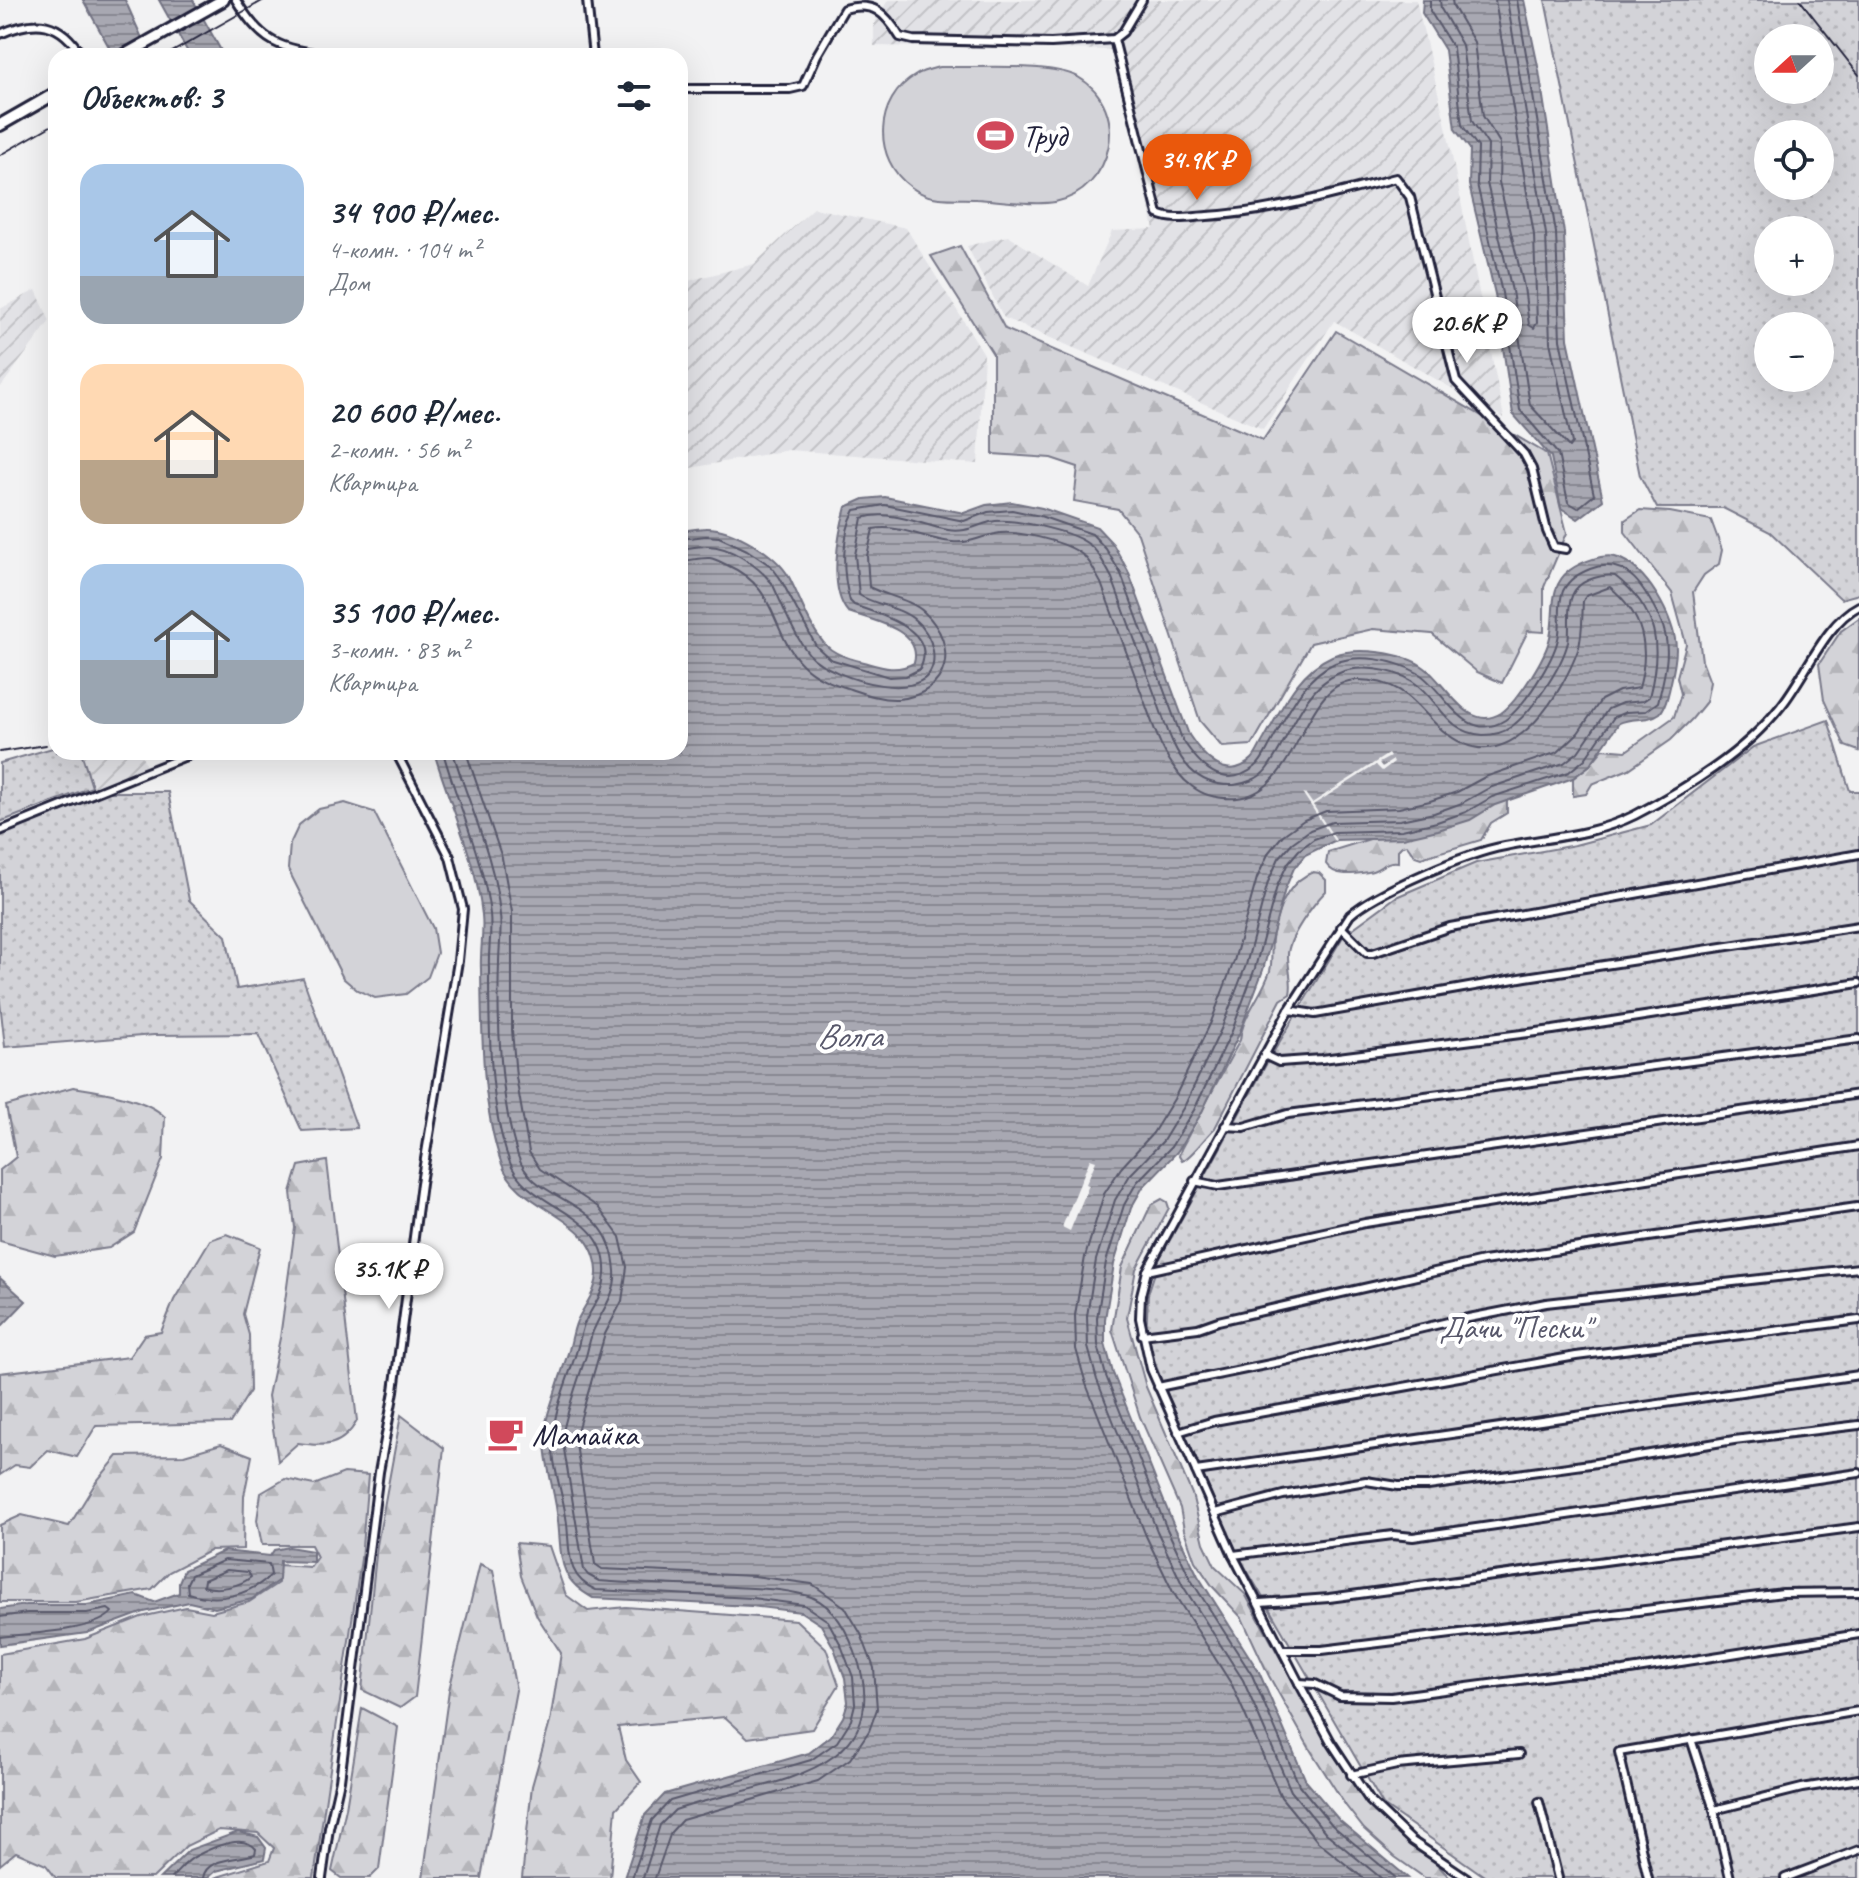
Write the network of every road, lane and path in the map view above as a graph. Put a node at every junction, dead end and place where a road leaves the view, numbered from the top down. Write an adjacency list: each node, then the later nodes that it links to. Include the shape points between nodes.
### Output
1 (223, 0): 8 (highway)
2 (236, 0): 9 (street, via 257,30)
3 (587, 0): 10 (street)
4 (1142, 0): 6 (street)
5 (0, 34): 7 (street, via 20,25 51,25)
6 (1114, 39): 11 (street, via 913,40 900,37 887,16 862,4 844,9 803,86); 14 (street, via 1158,214 1169,219 1236,215 1396,178 1410,197 1456,381 1524,454 1554,547)
7 (76, 48)
8 (137, 48)
9 (287, 48)
10 (592, 48)
11 (688, 89)
12 (48, 98): 13 (highway)
13 (0, 125)
14 (1566, 549)
15 (1859, 606): 21 (street, via 1841,620 1783,705 1755,736 1705,773 1612,825 1457,861 1359,907)
16 (176, 760): 18 (street)
17 (400, 760): 58 (street, via 450,857 463,909)
18 (0, 831)
19 (1859, 854): 21 (street, via 1450,927 1373,953)
20 (1859, 926): 23 (street, via 1315,1014)
21 (1341, 927): 23 (street)
22 (1859, 983): 25 (street, via 1322,1059 1279,1062)
23 (1289, 1010): 25 (street)
24 (1859, 1039): 27 (street)
25 (1264, 1055): 27 (street)
26 (1859, 1094): 29 (street, via 1218,1186)
27 (1225, 1126): 29 (street)
28 (1859, 1146): 32 (street, via 1365,1223)
29 (1194, 1181): 32 (street)
30 (1857, 1207): 34 (street, via 1483,1261 1198,1328)
31 (1859, 1268): 36 (street, via 1546,1303)
32 (1147, 1271): 34 (street, via 1141,1295)
33 (1859, 1320): 38 (street, via 1576,1356 1214,1421)
34 (1142, 1335): 36 (street)
35 (1859, 1375): 39 (street)
36 (1158, 1387): 38 (street)
37 (1859, 1425): 41 (street, via 1428,1486 1366,1481)
38 (1178, 1432): 39 (street)
39 (1196, 1471): 41 (street)
40 (1859, 1473): 43 (street, via 1413,1537)
41 (1215, 1513): 43 (street)
42 (1859, 1527): 45 (street)
43 (1233, 1555): 45 (street)
44 (1859, 1592): 47 (street, via 1783,1593 1322,1650)
45 (1260, 1603): 47 (street)
46 (1859, 1634): 48 (street, via 1624,1671 1391,1697 1340,1696)
47 (1283, 1650): 48 (street)
48 (1299, 1683): 52 (street)
49 (1859, 1711): 50 (street)
50 (1691, 1739): 55 (street); 61 (street, via 1619,1752)
51 (1519, 1754): 52 (street, via 1397,1765)
52 (1351, 1775): 59 (street, via 1386,1818)
53 (1859, 1779): 55 (street)
54 (1539, 1802): 60 (street)
55 (1714, 1810): 62 (street)
56 (1859, 1850): 57 (street)
57 (1811, 1869): 63 (street); 64 (street)
58 (322, 1878)
59 (1467, 1878)
60 (1558, 1878)
61 (1648, 1878)
62 (1730, 1878)
63 (1785, 1878)
64 (1819, 1878)

